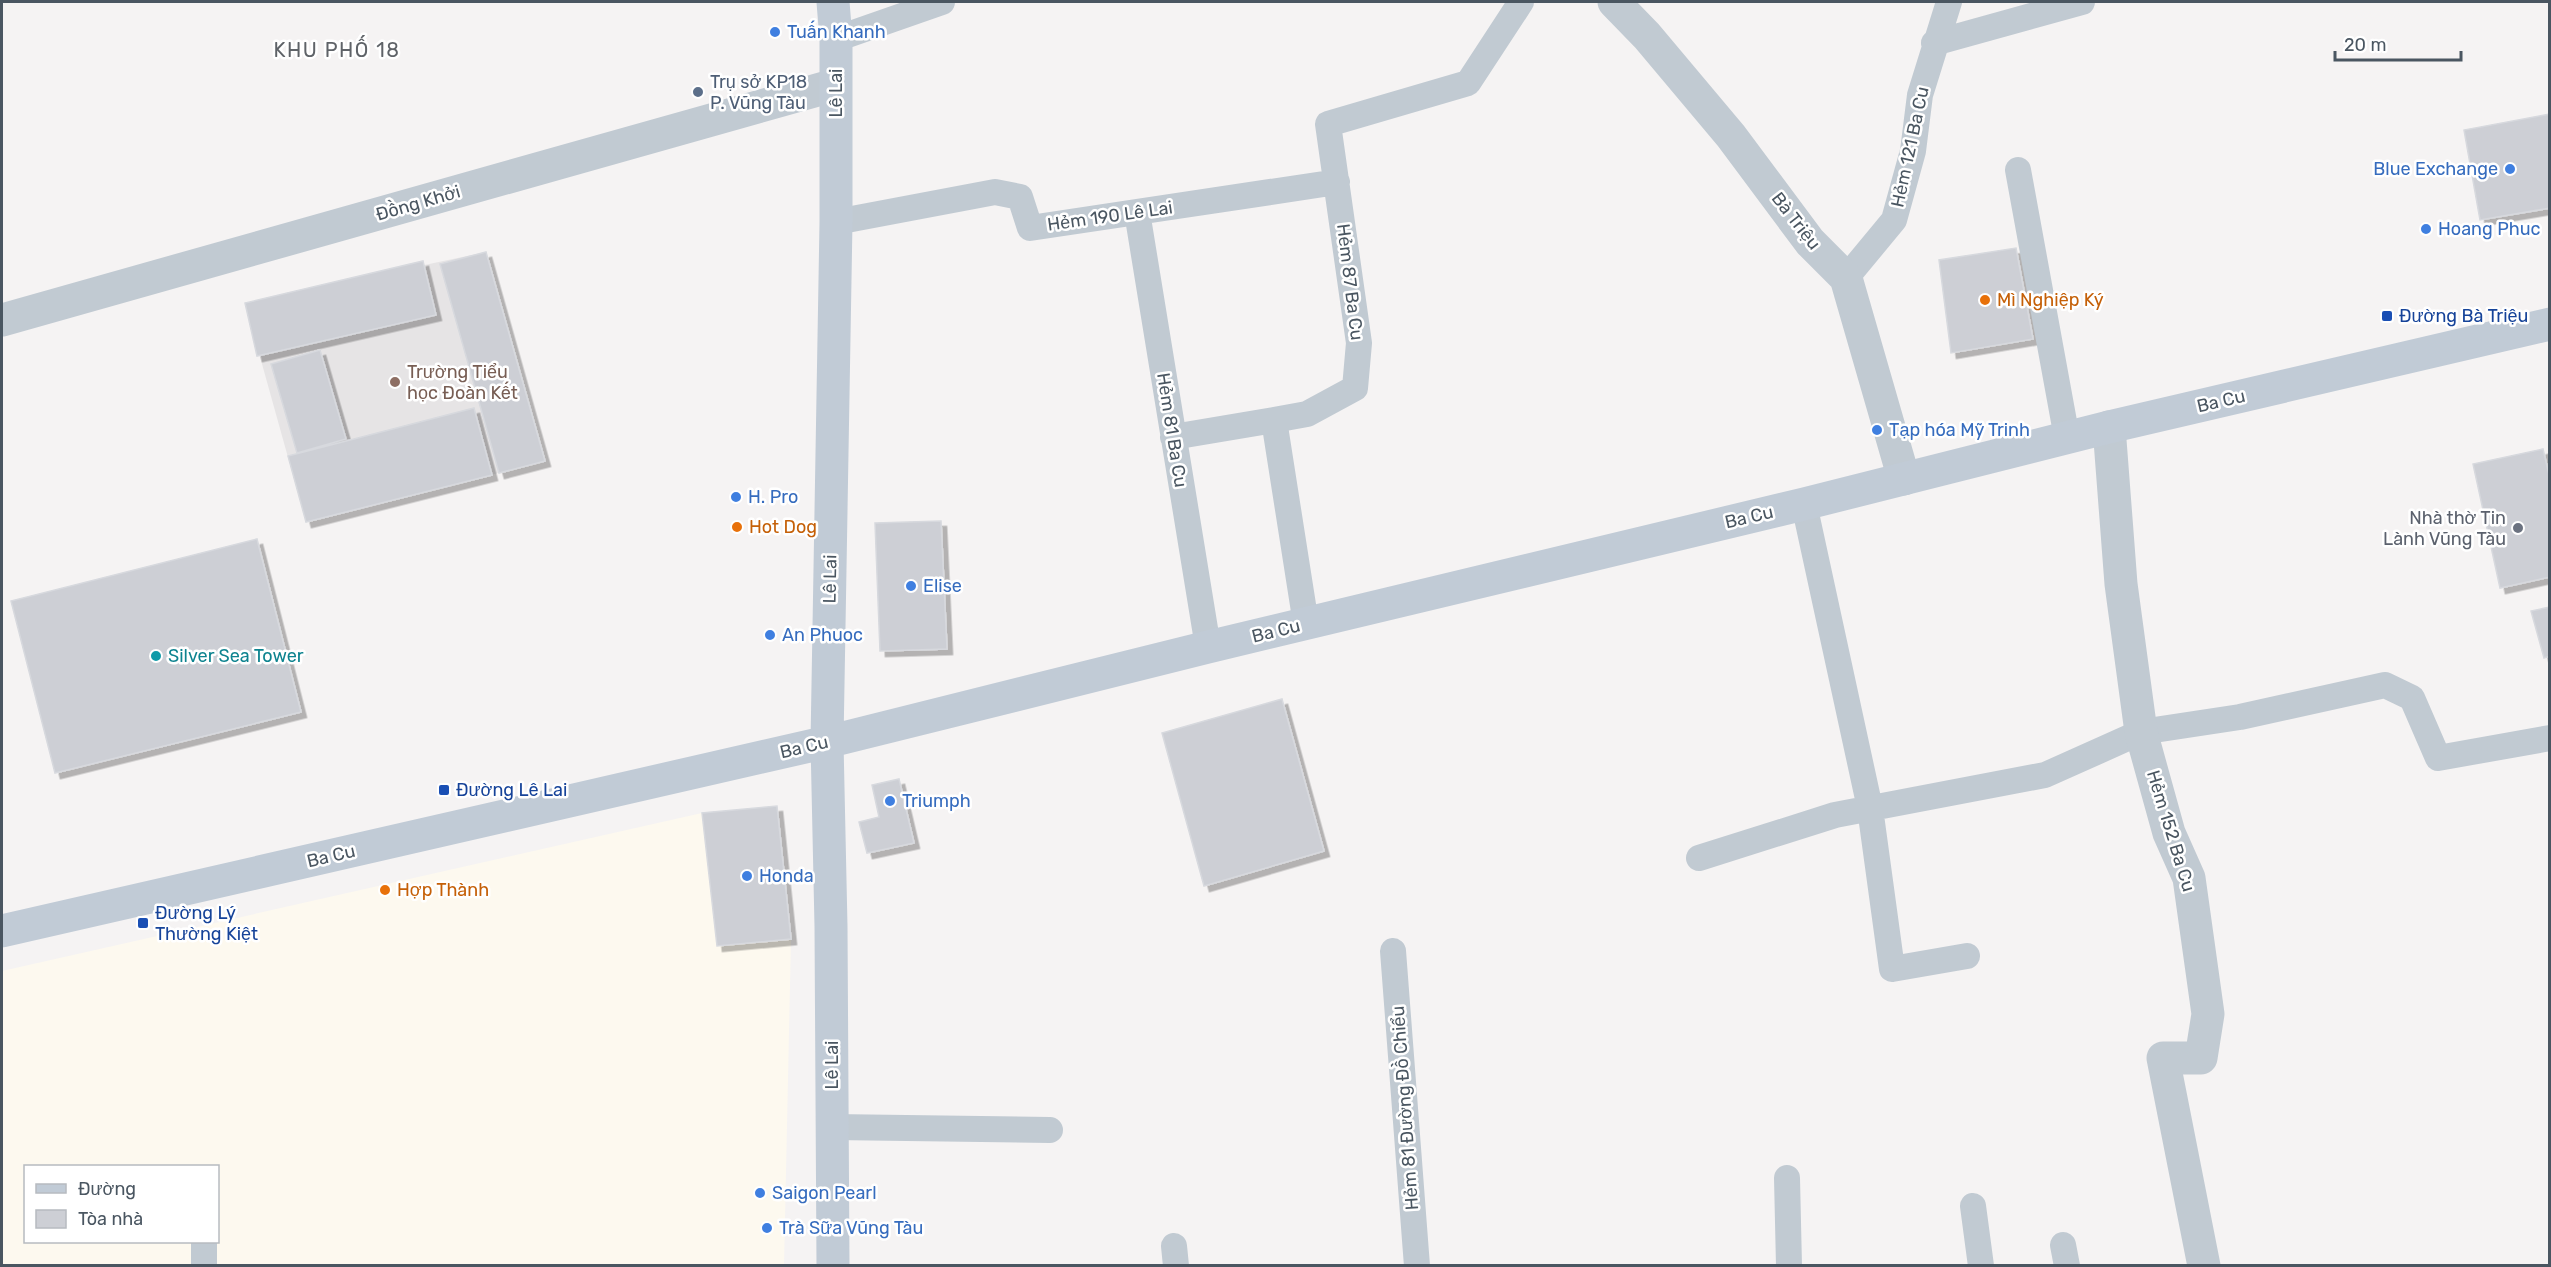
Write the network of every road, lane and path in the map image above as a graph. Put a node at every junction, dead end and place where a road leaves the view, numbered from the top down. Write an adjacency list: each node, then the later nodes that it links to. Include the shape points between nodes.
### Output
1 (833, 2): 7 (main road, Lê Lai)
2 (942, 2): 7 (lane)
3 (1521, 2): 11 (lane, Hẻm 87 Ba Cu, via 1468,83 1328,124)
4 (1614, 2): 14 (street, Bà Triệu, via 1731,136 1810,242)
5 (1949, 2): 8 (lane, Hẻm 121 Ba Cu)
6 (2082, 2): 8 (lane)
7 (836, 39): 9 (main road, Lê Lai)
8 (1935, 44): 14 (lane, Hẻm 121 Ba Cu, via 1920,95 1913,151 1894,220)
9 (835, 85): 13 (main road, Lê Lai); 15 (street, Đồng Khởi)
10 (2018, 170): 20 (lane)
11 (1337, 182): 12 (lane, Hẻm 190 Lê Lai); 17 (lane, Hẻm 87 Ba Cu, via 1359,343 1355,388 1307,414)
12 (1137, 212): 13 (lane, Hẻm 190 Lê Lai, via 1030,228 1020,198 995,192); 19 (lane, Hẻm 81 Ba Cu)
13 (836, 222): 27 (main road, Lê Lai)
14 (1846, 278): 21 (street, Bà Triệu)
15 (2, 320)
16 (2550, 324): 18 (main road, Ba Cu)
17 (1274, 420): 19 (lane); 23 (lane)
18 (2109, 427): 20 (main road, Ba Cu); 25 (street, Hẻm 152 Ba Cu, via 2121,584)
19 (1173, 437): 24 (lane, Hẻm 81 Ba Cu)
20 (2067, 438): 21 (main road, Ba Cu)
21 (1904, 479): 22 (main road, Ba Cu)
22 (1804, 504): 23 (main road, Ba Cu); 28 (lane)
23 (1306, 624): 24 (main road, Ba Cu)
24 (1208, 647): 27 (main road, Ba Cu)
25 (2141, 732): 26 (lane, via 2241,717 2385,685 2412,698 2438,758); 28 (lane, via 2045,775); 43 (street, Hẻm 152 Ba Cu, via 2169,833 2189,878 2208,1014 2201,1058 2163,1058)
26 (2550, 738)
27 (827, 742): 30 (main road, Ba Cu); 33 (main road, Lê Lai)
28 (1870, 808): 29 (lane, via 1835,815); 32 (lane, via 1892,969)
29 (1699, 858)
30 (2, 931)
31 (1393, 951): 40 (lane, Hẻm 81 Đường Đồ Chiểu)
32 (1967, 956)
33 (832, 1127): 34 (lane); 39 (main road, Lê Lai)
34 (1050, 1131)
35 (1787, 1178): 41 (lane)
36 (1973, 1206): 42 (lane)
37 (204, 1243): 38 (lane)
38 (204, 1266)
39 (833, 1266)
40 (1416, 1266)
41 (1788, 1266)
42 (1980, 1266)
43 (2204, 1266)

